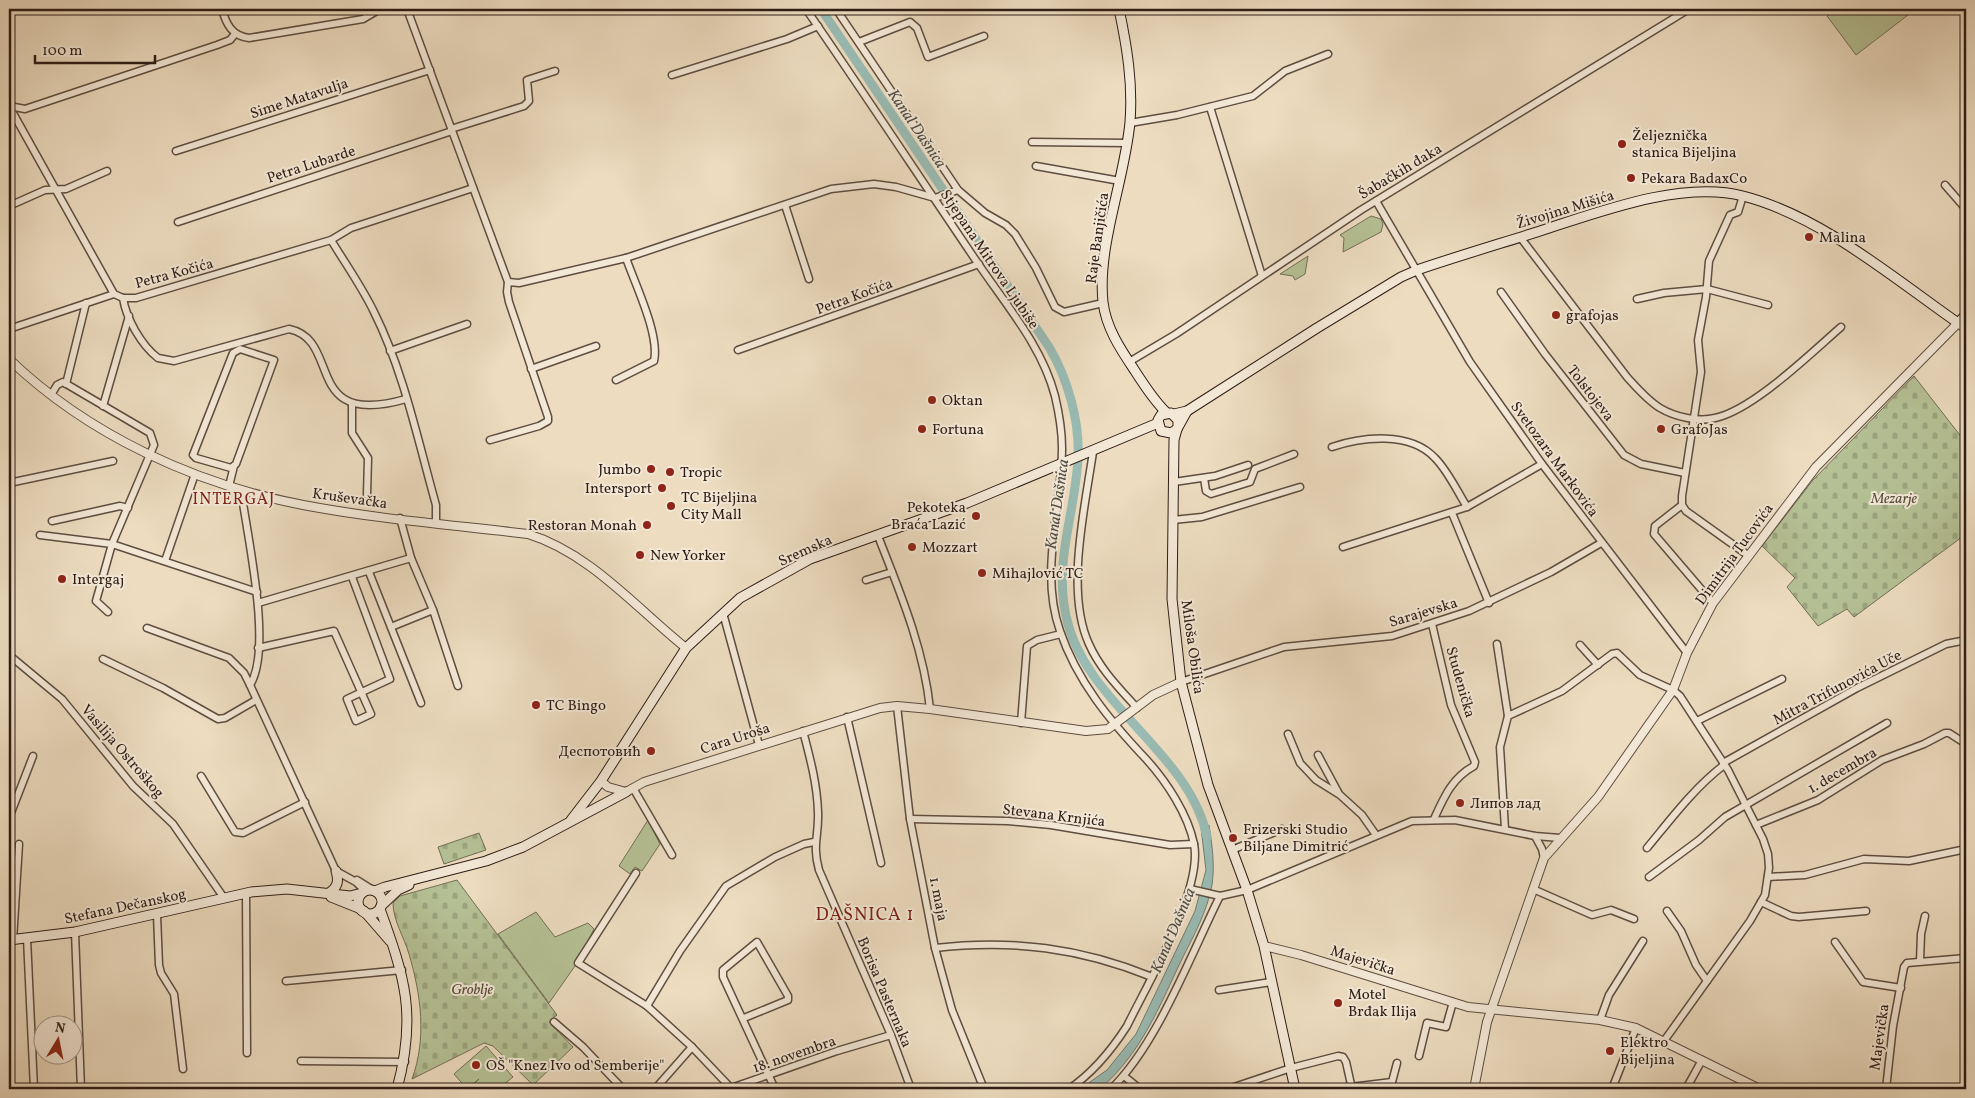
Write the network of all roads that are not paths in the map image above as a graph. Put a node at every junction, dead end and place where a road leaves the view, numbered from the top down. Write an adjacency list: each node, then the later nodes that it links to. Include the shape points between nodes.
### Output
1 (222, 9): 9 (street)
2 (380, 9): 9 (street, via 363,19 249,38)
3 (407, 9): 13 (street)
4 (806, 9): 8 (street, Stjepana Mitrova Ljubiše)
5 (836, 9): 11 (street)
6 (1119, 9): 18 (main road, Raje Banjičića, via 1130,67)
7 (1689, 9): 32 (street, Šabačkih đaka)
8 (818, 26): 15 (street, via 788,39); 31 (street, Stjepana Mitrova Ljubiše)
9 (235, 34): 16 (street, via 230,40 217,45 26,109)
10 (984, 36): 11 (street, via 931,57 926,54 917,28 910,22)
11 (859, 42): 29 (street)
12 (1328, 54): 17 (street, via 1285,71 1253,96)
13 (430, 70): 19 (street); 22 (street, Sime Matavulja)
14 (555, 71): 19 (street, Petra Lubarde, via 527,80 529,101 524,106)
15 (672, 75)
16 (9, 106): 27 (street)
17 (1210, 107): 18 (street); 42 (street)
18 (1130, 122): 21 (main road, Raje Banjičića)
19 (452, 130): 28 (street); 36 (street, Petra Lubarde)
20 (1032, 142): 21 (street)
21 (1127, 143): 25 (main road, Raje Banjičića)
22 (176, 151)
23 (1036, 166): 25 (street, Raje Banjičića)
24 (107, 171): 27 (street, via 66,189 59,191)
25 (1120, 182): 51 (main road, Raje Banjičića, via 1106,251)
26 (1945, 185): 35 (street)
27 (54, 188): 34 (street); 47 (street)
28 (473, 188): 38 (street, Petra Kočića, via 351,228); 44 (street)
29 (955, 191): 31 (street); 51 (street, via 1016,234 1055,307 1064,312)
30 (1743, 196): 37 (main road, Živojina Mišića, via 1715,192 1650,199); 45 (street, via 1738,212 1730,215 1711,252); 55 (main road, Živojina Mišića, via 1796,216 1839,240)
31 (938, 197): 33 (street, via 896,187 860,185 831,189); 40 (street, Stjepana Mitrova Ljubiše)
32 (1376, 201): 41 (street, Svetozara Markovića); 42 (street, Šabačkih đaka)
33 (785, 205): 39 (street); 43 (street)
34 (9, 206)
35 (1966, 209)
36 (178, 222)
37 (1520, 237): 41 (main road, Živojina Mišića); 75 (street, via 1644,396 1660,408)
38 (330, 240): 48 (street, Petra Kočića, via 154,293); 62 (street, via 375,312)
39 (626, 258): 44 (street, via 519,283); 66 (street, via 651,332 655,354 654,361)
40 (979, 264): 61 (street, Petra Kočića); 85 (street, Stjepana Mitrova Ljubiše, via 1045,364 1060,424)
41 (1417, 270): 73 (main road, Živojina Mišića, via 1317,328); 86 (street, Svetozara Markovića, via 1470,362)
42 (1262, 276): 64 (street, Šabačkih đaka)
43 (809, 279)
44 (508, 282): 65 (street, via 507,292)
45 (1707, 289): 49 (street); 52 (street); 75 (street, via 1698,340 1701,372)
46 (1501, 292): 89 (street, Tolstojeva, via 1624,455 1641,464)
47 (114, 294): 48 (street, Petra Kočića); 50 (street)
48 (123, 298): 54 (street)
49 (1637, 299)
50 (86, 303): 58 (street); 67 (street)
51 (1103, 303): 64 (main road, Raje Banjičića, via 1111,331)
52 (1768, 305)
53 (1966, 315): 55 (main road, Dimitrija Tucovića)
54 (129, 316): 70 (street, via 154,355 174,361 289,329 299,331 309,339 332,385 341,397); 72 (street)
55 (1958, 323): 59 (street); 111 (street, Dimitrija Tucovića, via 1816,468)
56 (467, 324): 62 (street)
57 (1842, 327): 75 (street, via 1781,380 1743,406 1717,418)
58 (9, 329)
59 (1966, 329)
60 (596, 346): 65 (street)
61 (738, 350)
62 (390, 351): 69 (street)
63 (9, 359): 68 (street, Kruševačka)
64 (1128, 362): 71 (main road, Raje Banjičića)
65 (531, 369): 78 (street, via 548,421)
66 (616, 380)
67 (66, 384): 68 (street, via 57,385); 72 (street)
68 (51, 395): 83 (street, Kruševačka, via 94,424)
69 (406, 399): 70 (street, via 383,406); 105 (street, via 436,505)
70 (352, 404): 97 (street, Kruševačka, via 352,433 368,458)
71 (1157, 404): 74 (main road, Raje Banjičića); 76 (main road)
72 (103, 406): 83 (street, via 150,433 154,438)
73 (1187, 411): 74 (main road); 77 (main road)
74 (1171, 414): 76 (main road, via 1161,415); 77 (main road, via 1178,420)
75 (1692, 418): 89 (street)
76 (1160, 427): 77 (main road, via 1171,433); 79 (main road); 81 (main road, Sremska, via 1146,428)
77 (1177, 428): 79 (main road, Miloša Obilića)
78 (490, 440)
79 (1174, 440): 92 (main road, Miloša Obilića)
80 (1332, 447): 99 (street, via 1365,438 1380,438 1424,450 1435,458)
81 (1090, 453): 85 (main road, Sremska); 147 (street, via 1078,556 1077,582 1082,616 1088,643 1101,666)
82 (1294, 454): 91 (street, via 1255,469 1250,482 1211,494 1206,491)
83 (151, 455): 90 (street, Kruševačka); 100 (street)
84 (112, 462): 93 (street)
85 (1061, 464): 107 (main road, Sremska); 128 (street, Stjepana Mitrova Ljubiše, via 1051,584)
86 (1542, 464): 99 (street); 108 (street, Svetozara Markovića)
87 (1248, 465): 91 (street)
88 (234, 466): 88 (street, via 231,468 194,455 233,353 240,349 274,360); 94 (street)
89 (1686, 473): 98 (street)
90 (196, 474): 94 (street, Kruševačka); 113 (street)
91 (1204, 478): 92 (street)
92 (1174, 482): 103 (main road, Miloša Obilića)
93 (9, 483)
94 (229, 486): 96 (street, Kruševačka)
95 (1300, 487): 103 (street, via 1202,517)
96 (242, 490): 102 (street, Kruševačka, via 303,505); 118 (street)
97 (367, 494)
98 (1682, 505): 111 (street); 121 (street, via 1655,526 1654,534)
99 (1467, 507): 101 (street)
100 (128, 508): 104 (street, via 120,506); 109 (street)
101 (1452, 513): 110 (street); 120 (street)
102 (400, 518): 105 (street, Kruševačka); 112 (street)
103 (1173, 520): 139 (main road, Miloša Obilića, via 1172,599)
104 (52, 521)
105 (436, 523): 133 (street, Kruševačka, via 528,534 570,551)
106 (40, 535): 109 (street)
107 (878, 536): 115 (street); 124 (main road, Sremska, via 810,559 758,588)
108 (1601, 543): 120 (street, Sarajevska); 134 (street, Svetozara Markovića)
109 (112, 544): 113 (street); 123 (street, via 96,601)
110 (1343, 547)
111 (1748, 556): 121 (street, Dimitrija Tucovića)
112 (411, 558): 114 (street); 122 (street)
113 (165, 561): 118 (street)
114 (369, 572): 116 (street); 126 (street)
115 (892, 572): 117 (street); 148 (street, via 919,653)
116 (352, 576): 119 (street); 143 (street, via 390,679)
117 (866, 580)
118 (257, 592): 119 (street)
119 (258, 603): 132 (street)
120 (1489, 603): 125 (street, Sarajevska)
121 (1713, 603): 134 (street, Dimitrija Tucovića)
122 (433, 610): 126 (street); 141 (street)
123 (108, 612)
124 (723, 613): 133 (main road, Sremska); 157 (street)
125 (1432, 624): 139 (street, Sarajevska, via 1392,636 1284,647); 170 (street, Studenička, via 1451,705 1475,762 1450,787)
126 (391, 627): 145 (street)
127 (147, 628): 140 (street, via 229,658 244,673)
128 (1061, 634): 152 (street, via 1027,646); 154 (street, Stjepana Mitrova Ljubiše, via 1079,676)
129 (1966, 640): 161 (street, Mitra Trifunovića Uče, via 1946,644 1858,688)
130 (1497, 644): 149 (street)
131 (1580, 645): 137 (street)
132 (258, 648): 140 (street, via 254,680); 143 (street, via 334,631)
133 (686, 648): 163 (main road, Sremska)
134 (1687, 652): 142 (street, Dimitrija Tucovića)
135 (9, 655): 200 (street, Vasilija Ostroškog, via 62,700 133,786 173,824)
136 (103, 659): 144 (street, via 218,719)
137 (1598, 665): 142 (street, via 1618,652 1640,675); 149 (street, via 1562,691)
138 (1782, 679): 151 (street)
139 (1181, 682): 147 (street, Cara Uroša); 183 (main road, Miloša Obilića, via 1208,785)
140 (250, 686): 144 (street)
141 (458, 686)
142 (1673, 690): 151 (street); 177 (street, Dimitrija Tucovića, via 1598,797)
143 (363, 692): 143 (street, via 347,699 356,720 371,714)
144 (256, 700): 166 (street)
145 (421, 703)
146 (897, 706): 148 (street, Cara Uroša); 150 (street, Cara Uroša); 169 (street, 1. maja)
147 (1136, 708): 154 (street, Cara Uroša)
148 (930, 709): 152 (street, Cara Uroša)
149 (1508, 716): 173 (street, via 1500,747)
150 (847, 717): 155 (street, Cara Uroša); 186 (street)
151 (1696, 721): 161 (street)
152 (1021, 723): 154 (street, Cara Uroša, via 1086,731 1101,731)
153 (1887, 723): 167 (street)
154 (1116, 724): 180 (street, Stjepana Mitrova Ljubiše, via 1164,782 1187,823)
155 (803, 731): 157 (street, Cara Uroša); 178 (street, Borisa Pasternaka, via 813,766 817,798 818,826)
156 (1288, 734): 165 (street, via 1300,763 1316,780)
157 (759, 744): 164 (street, Cara Uroša, via 644,782)
158 (1966, 744): 172 (street, 1. decembra, via 1945,733 1882,760 1818,800)
159 (1318, 755): 165 (street)
160 (33, 756): 168 (street)
161 (1724, 764): 167 (street); 181 (street, Mitra Trifunovića Uče, via 1682,804)
162 (201, 776): 166 (street, via 235,832 243,833)
163 (601, 780): 164 (street, via 608,787); 171 (main road, Sremska)
164 (630, 790): 171 (main road); 184 (street)
165 (1340, 795): 175 (street)
166 (305, 802): 187 (street)
167 (1745, 804): 172 (street); 189 (street)
168 (9, 818)
169 (910, 819): 180 (street, Stevana Krnjića, via 1008,821 1170,845); 216 (street, 1. maja)
170 (1434, 819): 173 (street); 175 (street, via 1412,821)
171 (570, 820): 191 (main road, via 523,847 486,862)
172 (1756, 825): 190 (street, via 1768,854)
173 (1504, 829): 176 (street)
174 (1282, 830): 183 (street)
175 (1376, 835): 194 (street)
176 (1535, 836): 177 (street); 185 (street)
177 (1560, 838): 185 (street, Dimitrija Tucovića)
178 (814, 842): 227 (street, via 775,857 726,886 680,951); 233 (street, Borisa Pasternaka, via 814,854 827,893)
179 (19, 844): 211 (street)
180 (1194, 844): 193 (street)
181 (1647, 848)
182 (1966, 848): 190 (street, via 1909,861 1864,859 1805,874)
183 (1232, 850): 194 (main road, Miloša Obilića)
184 (672, 855)
185 (1544, 858): 192 (street, Dimitrija Tucovića)
186 (881, 863)
187 (336, 871): 196 (street); 198 (main road, via 338,882)
188 (636, 874): 227 (street, 18. novembra, via 578,963)
189 (1649, 877)
190 (1768, 877): 201 (street)
191 (418, 880): 196 (main road); 202 (main road, via 398,890)
192 (1533, 889): 208 (street, via 1592,915 1612,910); 228 (street, Dimitrija Tucovića)
193 (1192, 890): 199 (street); 220 (street)
194 (1247, 890): 199 (street); 215 (main road, Miloša Obilića)
195 (314, 891): 197 (main road, Stefana Dečanskog, via 287,889); 198 (main road); 203 (main road)
196 (369, 892): 198 (main road, via 350,896); 202 (main road, via 381,898); 203 (main road, via 358,902)
197 (246, 893): 200 (main road, Stefana Dečanskog); 236 (street)
198 (329, 893)
199 (1217, 896): 245 (street, via 1155,1028)
200 (224, 898): 206 (main road, Stefana Dečanskog)
201 (1761, 902): 204 (street, via 1799,917); 222 (street)
202 (380, 907): 203 (main road, via 374,913); 214 (main road)
203 (362, 910): 214 (main road)
204 (1866, 910)
205 (1667, 911): 222 (street)
206 (156, 915): 209 (main road, Stefana Dečanskog); 243 (street, via 161,974 174,994)
207 (1925, 916): 218 (street)
208 (1634, 919)
209 (75, 932): 210 (main road, Stefana Dečanskog); 248 (street)
210 (27, 938): 211 (main road, Stefana Dečanskog); 247 (street)
211 (11, 940)
212 (1643, 941): 230 (street, via 1609,995)
213 (1836, 942): 224 (street, Majevička, via 1863,982)
214 (393, 945): 219 (main road)
215 (1264, 946): 223 (main road, Miloša Obilića); 226 (street, Majevička, via 1301,954)
216 (935, 948): 220 (street, via 990,943 1038,946 1092,956); 255 (street, 1. maja, via 952,1010)
217 (1966, 958): 218 (street)
218 (1920, 961): 224 (street, Majevička, via 1907,963 1904,967)
219 (402, 970): 221 (street); 240 (main road, via 408,1030)
220 (1152, 977): 256 (street, via 1116,1043 1089,1076)
221 (286, 981)
222 (1707, 981): 234 (street)
223 (1271, 982): 225 (street); 242 (main road, Miloša Obilića)
224 (1901, 988): 265 (street, Majevička)
225 (1220, 990)
226 (1453, 1002): 228 (street, Majevička); 237 (street, via 1446,1027 1428,1023)
227 (647, 1006): 235 (street, 18. novembra)
228 (1492, 1010): 230 (street, Majevička); 261 (street, Dimitrija Tucovića)
229 (744, 1018): 229 (street, via 722,973 757,942 788,1000); 244 (street)
230 (1600, 1020): 232 (street, Majevička)
231 (554, 1022): 250 (street, via 583,1046)
232 (1636, 1028): 234 (street, Majevička); 262 (street)
233 (891, 1035): 244 (street, 18. novembra); 254 (street, Borisa Pasternaka)
234 (1664, 1041): 238 (street, Majevička)
235 (692, 1047): 251 (street); 252 (street, 18. novembra)
236 (247, 1053)
237 (1419, 1056)
238 (1702, 1060): 263 (street); 264 (street, Majevička)
239 (301, 1061): 240 (street)
240 (405, 1062): 249 (main road)
241 (1397, 1062): 246 (street, via 1392,1082)
242 (1291, 1068): 246 (street, via 1342,1057); 259 (street); 260 (main road, Miloša Obilića)
243 (183, 1069)
244 (770, 1075): 252 (street, 18. novembra); 253 (street)
245 (1124, 1076): 257 (street); 258 (street)
246 (1352, 1088)
247 (34, 1089)
248 (81, 1089)
249 (397, 1089)
250 (623, 1089)
251 (654, 1089)
252 (731, 1089)
253 (775, 1089)
254 (911, 1089)
255 (984, 1089)
256 (1069, 1089)
257 (1111, 1089)
258 (1140, 1089)
259 (1228, 1089)
260 (1295, 1089)
261 (1474, 1089)
262 (1612, 1089)
263 (1686, 1089)
264 (1760, 1089)
265 (1886, 1089)

